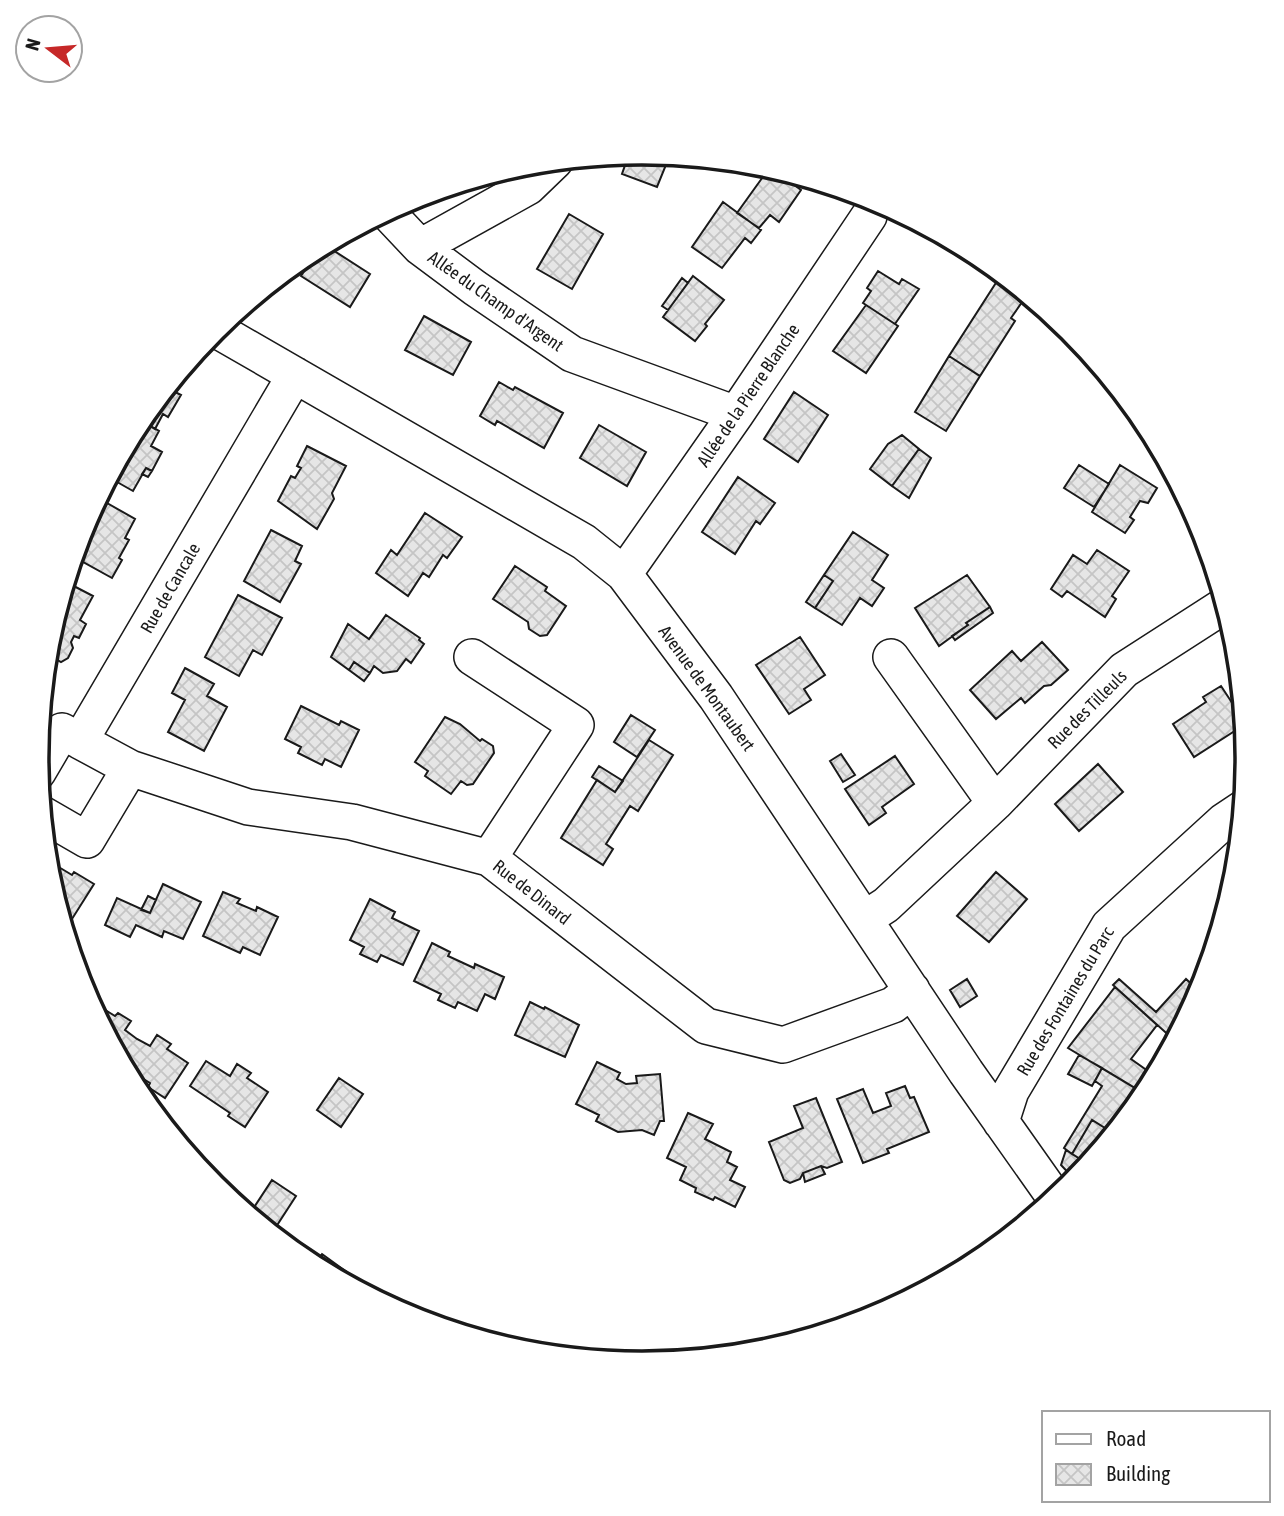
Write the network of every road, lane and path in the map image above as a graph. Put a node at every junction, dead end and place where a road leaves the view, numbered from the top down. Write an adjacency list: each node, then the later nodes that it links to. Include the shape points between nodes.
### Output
1 (542, 174): 4 (street, via 528,187)
2 (869, 216): 7 (street, Allée de la Pierre Blanche)
3 (394, 219): 4 (street, Allée du Champ d'Argent)
4 (421, 247): 7 (street, Allée du Champ d'Argent, via 572,354)
5 (227, 336): 6 (street, Avenue de Montaubert)
6 (295, 375): 8 (street, Avenue de Montaubert, via 584,542); 12 (street, Rue de Cancale)
7 (736, 414): 8 (street, Allée de la Pierre Blanche)
8 (624, 574): 19 (street, Avenue de Montaubert, via 716,697)
9 (1216, 611): 15 (street, Rue des Tilleuls, via 1124,670)
10 (471, 657): 18 (street, via 576,725)
11 (891, 657): 15 (street)
12 (80, 741): 13 (street, via 62,731); 14 (street, Rue de Dinard)
13 (49, 753)
14 (130, 768): 17 (street, via 87,839); 18 (street, Rue de Dinard, via 248,807 352,822)
15 (995, 803): 19 (street, Rue des Tilleuls, via 886,905)
16 (1232, 816): 21 (street, Rue des Fontaines du Parc, via 1109,926 1011,1091)
17 (52, 820)
18 (489, 858): 20 (street, Rue de Dinard, via 706,1026 783,1045 893,1005)
19 (866, 918): 20 (street, Avenue de Montaubert)
20 (912, 990): 21 (street, Avenue de Montaubert)
21 (1001, 1122): 22 (street, Avenue de Montaubert)
22 (1049, 1189)

